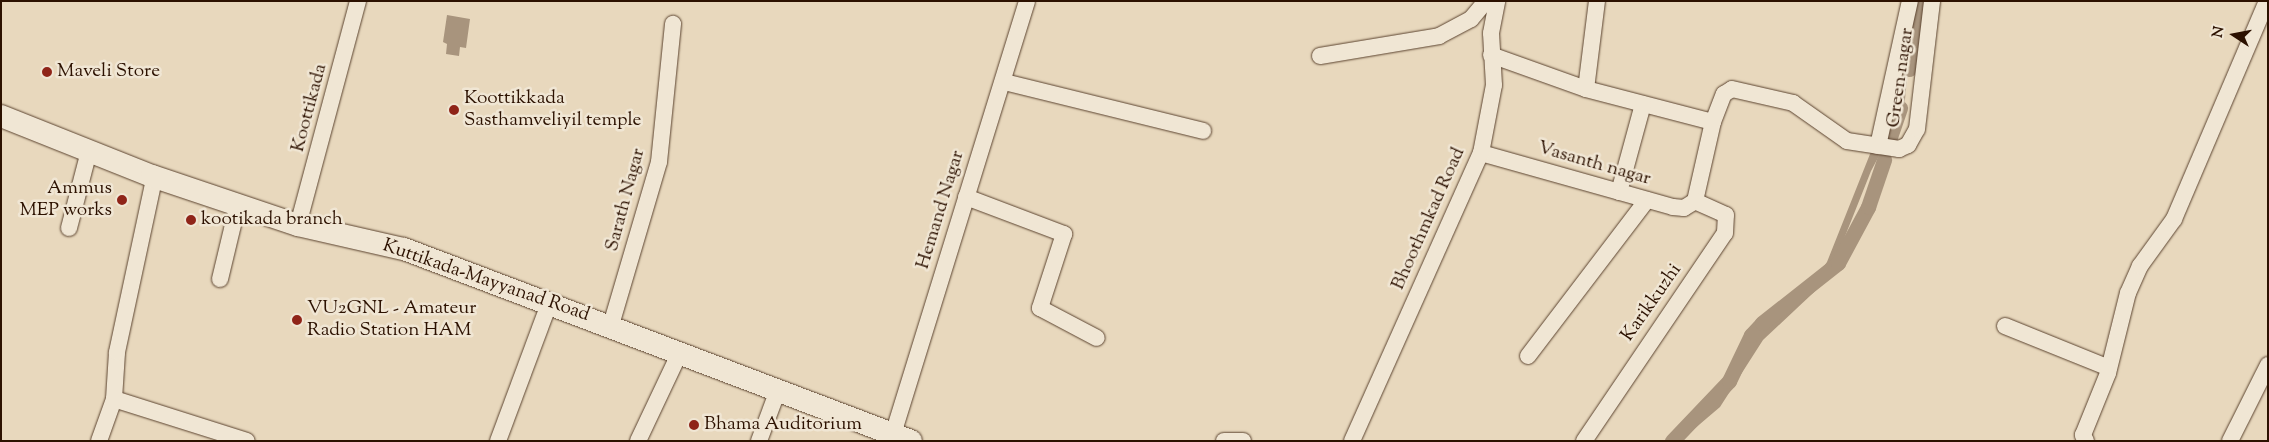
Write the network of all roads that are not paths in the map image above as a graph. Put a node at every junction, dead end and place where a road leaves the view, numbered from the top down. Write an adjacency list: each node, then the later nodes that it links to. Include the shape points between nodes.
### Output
1 (358, 1): 27 (street, Koottikada)
2 (1027, 1): 12 (street, Hemand Nagar)
3 (1486, 1): 11 (street, via 1466,23 1439,36)
4 (1497, 1): 10 (street, Bhoothmkad Road)
5 (1597, 1): 13 (street)
6 (1910, 1): 18 (street, Green nagar)
7 (1932, 1): 18 (street, Green nagar, via 1915,138 1899,149)
8 (2267, 1): 37 (street, via 2174,219 2140,266)
9 (673, 24): 31 (street, Sarath Nagar, via 659,162)
10 (1491, 55): 13 (street); 20 (street, Bhoothmkad Road, via 1494,85)
11 (1320, 56)
12 (1004, 82): 17 (street); 23 (street, Hemand Nagar)
13 (1586, 89): 14 (street)
14 (1643, 104): 16 (street); 22 (street)
15 (1, 116): 19 (main road, Kuttikada-Mayyanad Road)
16 (1714, 122): 18 (street, Green nagar, via 1724,94 1742,90 1793,103 1834,136); 25 (street, Green nagar)
17 (1203, 131)
18 (1878, 146)
19 (89, 151): 21 (main road, Kuttikada-Mayyanad Road); 28 (street)
20 (1481, 153): 22 (street, Vasanth nagar); 48 (street, Bhoothmkad Road)
21 (155, 175): 26 (main road, Kuttikada-Mayyanad Road); 39 (street, via 117,352)
22 (1619, 192): 24 (street, Vasanth nagar)
23 (966, 197): 33 (street, via 1064,234 1040,308); 40 (street, Hemand Nagar)
24 (1647, 200): 25 (street, Vasanth nagar, via 1684,208); 35 (street)
25 (1695, 201): 49 (street, Karikkuzhi, via 1726,215 1726,233)
26 (238, 204): 27 (main road, Kuttikada-Mayyanad Road); 29 (street)
27 (298, 225): 30 (main road, Kuttikada-Mayyanad Road, via 404,249)
28 (69, 228)
29 (220, 279)
30 (550, 301): 31 (main road, Kuttikada-Mayyanad Road); 43 (street)
31 (611, 325): 34 (main road, Kuttikada-Mayyanad Road)
32 (2005, 326): 37 (street)
33 (1097, 338)
34 (680, 352): 38 (main road, Kuttikada-Mayyanad Road); 44 (street)
35 (1528, 356)
36 (2268, 365): 51 (street)
37 (2109, 368): 50 (street, via 2083,434)
38 (778, 390): 40 (main road, Kuttikada-Mayyanad Road); 45 (street)
39 (114, 399): 41 (street); 42 (street)
40 (902, 436)
41 (99, 441)
42 (247, 441)
43 (498, 441)
44 (638, 441)
45 (759, 441)
46 (1224, 441): 47 (street)
47 (1243, 441)
48 (1352, 441)
49 (1584, 441)
50 (2086, 441)
51 (2230, 441)

